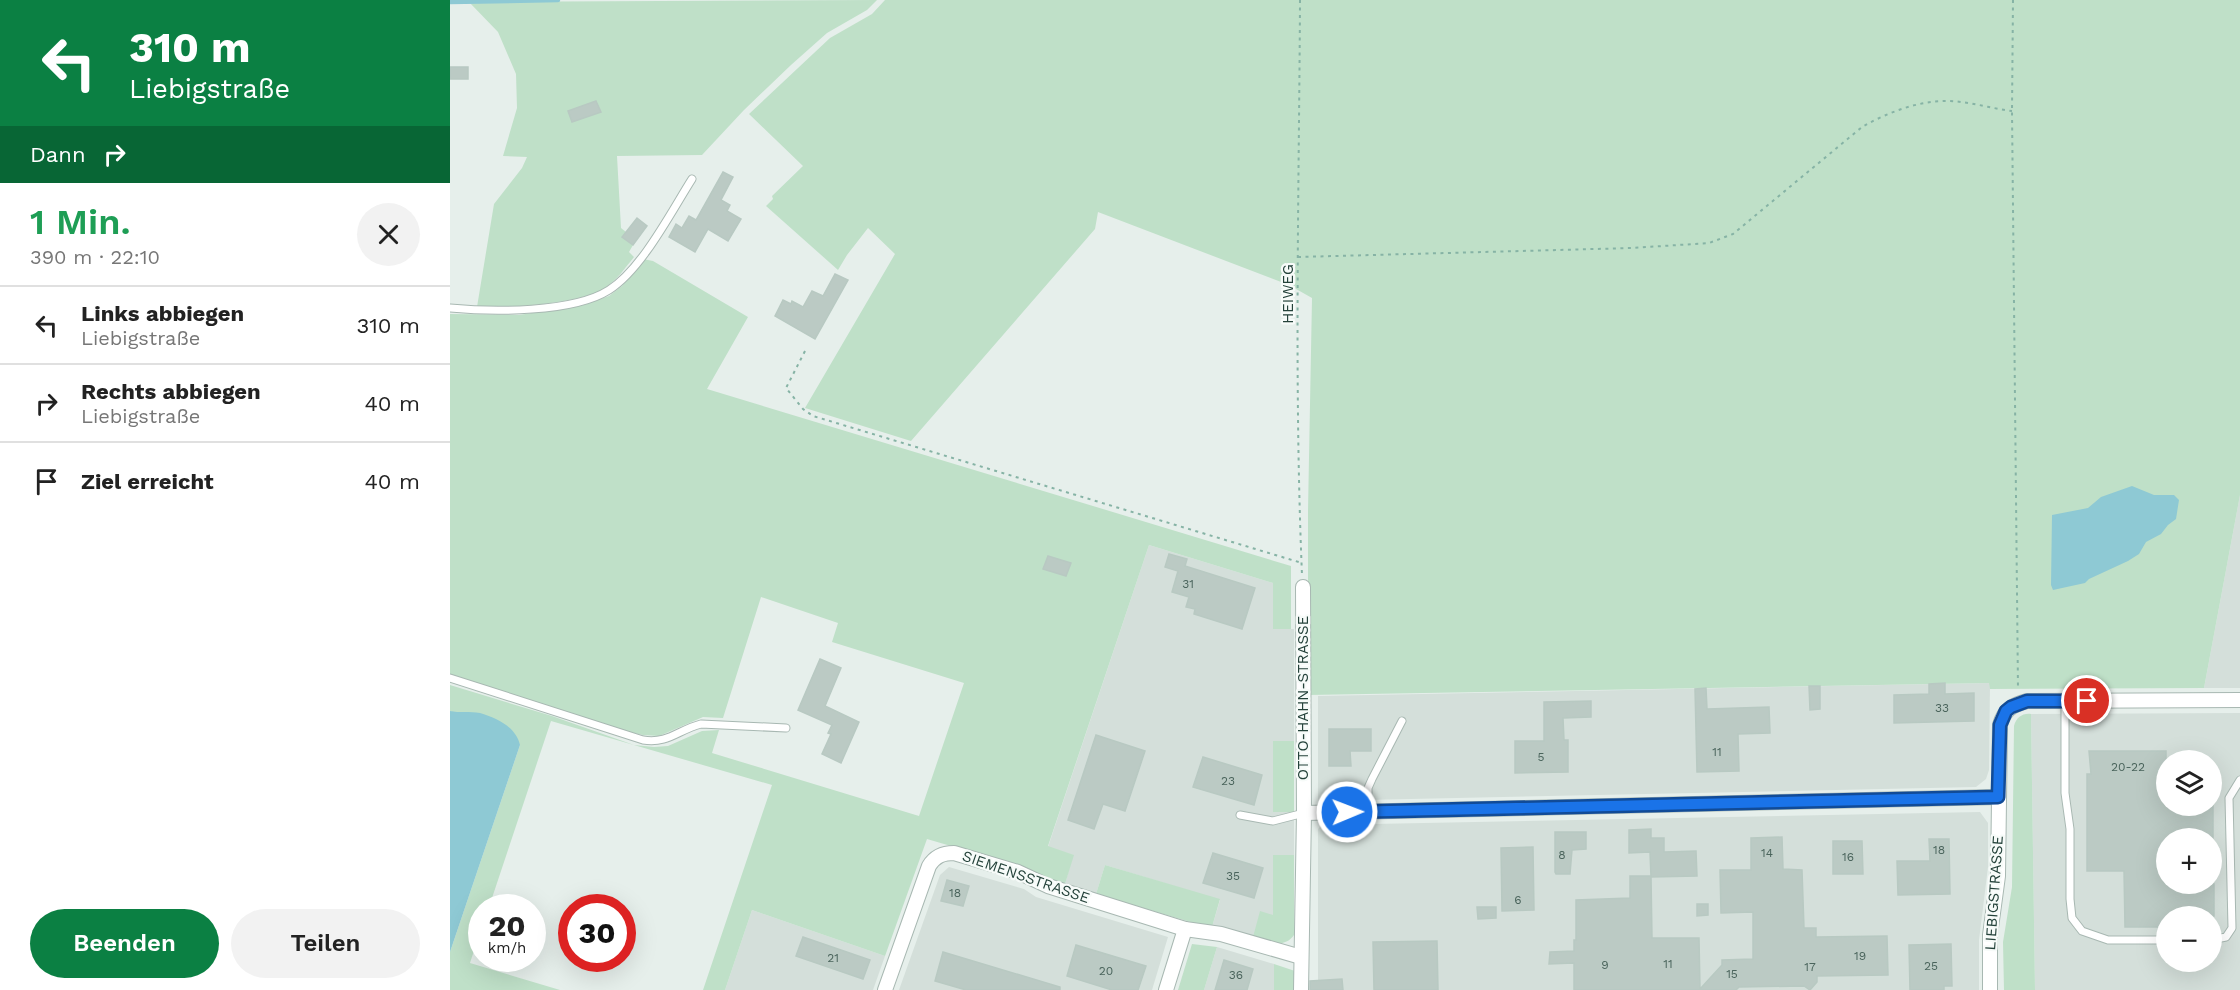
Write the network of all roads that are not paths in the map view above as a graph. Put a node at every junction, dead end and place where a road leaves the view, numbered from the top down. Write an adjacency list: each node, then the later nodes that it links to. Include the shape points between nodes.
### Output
1 (692, 179): 2 (lane, via 645,251 608,291 588,300 518,311)
2 (450, 308)
3 (1303, 587): 12 (street, OTTO-HAHN-STRASSE)
4 (450, 678): 8 (lane, via 643,740 666,740 701,724)
5 (2240, 700): 6 (street)
6 (2065, 701): 10 (street, LIEBIGSTRASSE, via 2027,701 2006,711 2000,725); 16 (lane, via 2072,918 2082,931 2108,940)
7 (1402, 721): 11 (lane, via 1368,788)
8 (786, 728)
9 (2240, 780): 15 (lane, via 2229,798 2232,928)
10 (1998, 797): 11 (street); 21 (street, LIEBIGSTRASSE, via 1998,876 1990,934)
11 (1368, 811): 12 (street)
12 (1304, 813): 13 (lane, via 1273,821); 17 (street, OTTO-HAHN-STRASSE)
13 (1240, 815)
14 (1185, 929): 17 (street, SIEMENSSTRASSE, via 1221,934); 18 (street, SIEMENSSTRASSE, via 1048,886 1018,872 946,853 929,866); 19 (street)
15 (2222, 938)
16 (2156, 940)
17 (1301, 957): 20 (street, OTTO-HAHN-STRASSE)
18 (885, 990)
19 (1166, 990)
20 (1301, 990)
21 (1990, 990)

